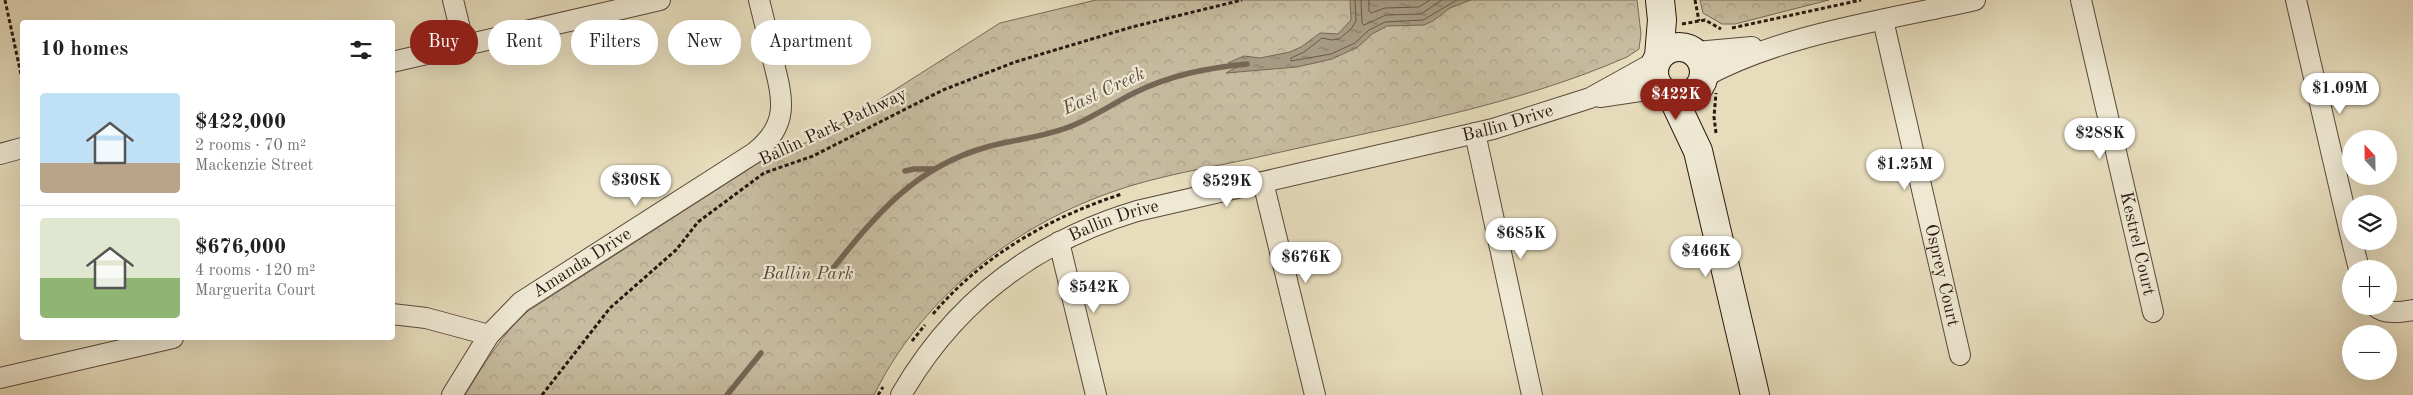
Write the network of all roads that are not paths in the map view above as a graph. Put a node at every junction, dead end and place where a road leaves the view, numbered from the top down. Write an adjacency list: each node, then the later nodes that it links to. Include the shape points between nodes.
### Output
1 (453, 0): 9 (street)
2 (660, 0): 11 (street)
3 (759, 0): 27 (street, Amanda Drive, via 782,95 779,123 769,140 754,153 521,302)
4 (1660, 0): 15 (main road)
5 (1666, 0): 12 (main road)
6 (1975, 0): 10 (street)
7 (2081, 0): 24 (street, Kestrel Court)
8 (2296, 0): 21 (street)
9 (458, 20)
10 (1883, 20): 12 (street, via 1784,44); 29 (street, Osprey Court)
11 (478, 42)
12 (1693, 52): 15 (main road, via 1670,48); 15 (main road, via 1686,96); 18 (main road)
13 (410, 58): 14 (street)
14 (395, 61)
15 (1662, 76): 16 (street, Ballin Drive); 18 (main road)
16 (1475, 133): 20 (street, Ballin Drive); 35 (street)
17 (20, 149): 19 (street)
18 (1698, 151): 36 (main road)
19 (0, 154)
20 (1264, 182): 22 (street, Ballin Drive, via 1137,211 1107,220); 34 (street)
21 (2342, 199)
22 (1059, 242): 32 (street, Ballin Drive, via 1021,264 975,301 934,344); 33 (street)
23 (2413, 310): 25 (street)
24 (2153, 312)
25 (2397, 313)
26 (395, 314): 27 (street, via 442,322)
27 (489, 335): 31 (street, Amanda Drive)
28 (164, 340): 30 (street)
29 (1960, 354)
30 (0, 378)
31 (452, 395)
32 (902, 395)
33 (1096, 395)
34 (1315, 395)
35 (1532, 395)
36 (1755, 395)

